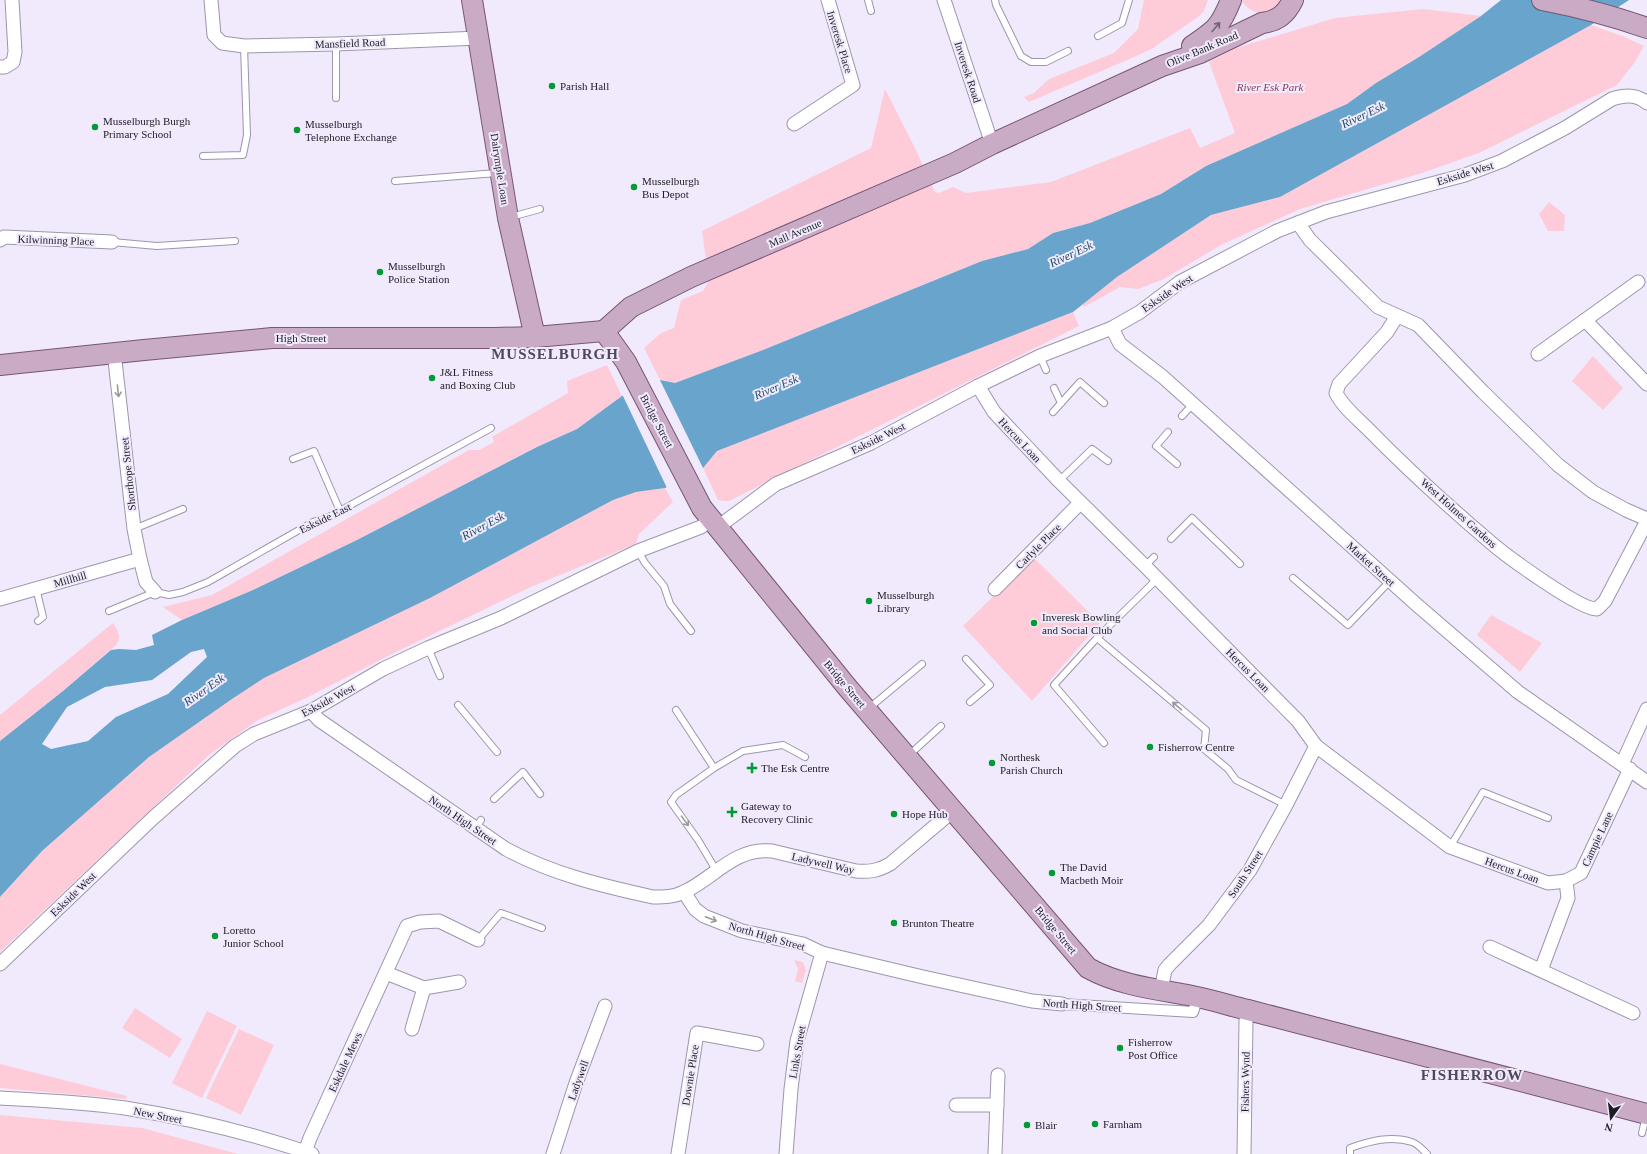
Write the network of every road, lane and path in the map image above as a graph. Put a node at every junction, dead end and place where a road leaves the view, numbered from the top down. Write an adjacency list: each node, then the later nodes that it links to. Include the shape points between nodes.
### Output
1 (12, 0): 21 (street, via 14,62)
2 (211, 0): 18 (street, Mansfield Road, via 214,35 222,43)
3 (472, 0): 16 (main road, Dalrymple Loan)
4 (828, 0): 24 (street, Inveresk Place, via 853,85)
5 (868, 0): 12 (lane)
6 (944, 0): 25 (street, Inveresk Road)
7 (995, 0): 19 (lane, via 1021,56 1031,62 1046,62)
8 (1129, 0): 15 (lane, via 1122,23)
9 (1231, 0): 13 (main road, Olive Bank Road, via 1235,10 1242,17); 20 (main road, Olive Bank Road, one-way to 9, via 1219,26)
10 (1293, 0): 13 (main road, Olive Bank Road, via 1282,17)
11 (1542, 0): 14 (main road)
12 (871, 11)
13 (1262, 23): 20 (main road, Olive Bank Road, via 1200,52)
14 (1647, 28)
15 (1098, 36)
16 (479, 38): 17 (street, Mansfield Road); 27 (main road, Dalrymple Loan)
17 (336, 44): 18 (street, Mansfield Road); 22 (lane)
18 (244, 46): 26 (lane, via 247,135 243,155)
19 (1068, 51)
20 (1162, 66): 25 (main road, Mall Avenue)
21 (0, 67)
22 (336, 98)
23 (1647, 103): 31 (street, Eskside West, via 1630,95 1620,96 1502,161 1465,175 1326,212)
24 (794, 124)
25 (992, 144): 39 (main road, Mall Avenue, via 955,163 691,277 631,307)
26 (203, 156)
27 (501, 173): 28 (lane); 30 (main road, Dalrymple Loan)
28 (395, 181)
29 (540, 209): 30 (lane)
30 (508, 218): 40 (main road, Dalrymple Loan)
31 (1298, 222): 36 (street, West Holmes Gardens, via 1310,240 1378,307); 38 (street, Eskside West, via 1180,282 1140,312)
32 (0, 240): 34 (street, Kilwinning Place, via 4,237)
33 (235, 241): 34 (lane, via 157,246)
34 (112, 242)
35 (1638, 282): 37 (street)
36 (1397, 316): 64 (street, West Holmes Gardens, via 1418,325 1558,465 1593,492); 64 (street, West Holmes Gardens, via 1387,332 1339,384 1336,393 1386,447 1490,542 1558,590 1586,607 1597,609 1605,601)
37 (1584, 320): 42 (street); 46 (street)
38 (1112, 328): 43 (street, Eskside West); 51 (street, Market Street, via 1120,344 1163,377)
39 (604, 331): 40 (main road, High Street); 63 (main road, Bridge Street, via 626,362)
40 (535, 337): 41 (main road, High Street, via 272,338)
41 (114, 352): 44 (main road, High Street); 65 (street, Shorthope Street, one-way to 65)
42 (1538, 354)
43 (1040, 356): 45 (lane); 47 (street, Eskside West)
44 (0, 364)
45 (1046, 370)
46 (1647, 384)
47 (978, 386): 59 (street, Hercus Loan, via 994,412); 63 (street, Eskside West, via 871,443 776,484)
48 (1054, 388): 50 (lane)
49 (1104, 403): 50 (lane, via 1080,382)
50 (1060, 404): 52 (lane)
51 (1192, 404): 53 (lane); 72 (street, Market Street)
52 (1053, 412)
53 (1182, 416)
54 (491, 428): 62 (lane, Eskside East)
55 (1168, 432): 58 (lane, via 1156,446)
56 (292, 459): 62 (lane, via 314,451)
57 (1108, 461): 59 (lane, via 1092,448)
58 (1177, 464)
59 (1059, 481): 60 (street, Hercus Loan)
60 (1080, 503): 70 (street, Hercus Loan, via 1149,561); 74 (street, Carlyle Place)
61 (183, 509): 65 (lane)
62 (340, 511): 75 (lane, Eskside East, via 313,522 208,582 169,595)
63 (710, 518): 67 (street, Eskside West, via 701,527); 89 (main road, Bridge Street)
64 (1647, 520)
65 (134, 529): 68 (street, Shorthope Street)
66 (1171, 539): 69 (lane, via 1192,518)
67 (638, 551): 79 (lane, via 664,586 670,604); 81 (street, Eskside West, via 501,618)
68 (140, 559): 73 (street, Millhill); 75 (street, Shorthope Street, via 146,582)
69 (1240, 564)
70 (1157, 578): 80 (lane); 93 (street, Hercus Loan, via 1298,721)
71 (1292, 578): 72 (lane, via 1348,625)
72 (1390, 581): 97 (street, Market Street, via 1518,692)
73 (36, 588): 76 (street, Millhill); 78 (lane, via 43,617)
74 (995, 589)
75 (155, 592): 77 (lane)
76 (0, 599)
77 (110, 611)
78 (38, 622)
79 (691, 630)
80 (1097, 638): 92 (lane, via 1054,685); 102 (lane, one-way to 80, via 1236,780 1228,769 1204,749 1206,730)
81 (428, 648): 84 (lane); 90 (street, Eskside West, via 383,669)
82 (966, 659): 85 (lane, via 990,685)
83 (922, 664): 89 (lane)
84 (440, 676)
85 (970, 702)
86 (458, 705): 94 (lane)
87 (1647, 709): 97 (street, Campie Lane)
88 (676, 710): 98 (lane)
89 (867, 710): 96 (main road, Bridge Street)
90 (311, 711): 108 (street, North High Street, via 319,720 478,824 506,850 526,860 549,869 653,897); 113 (street, Eskside West, via 254,734 235,746 153,818)
91 (941, 726): 96 (lane)
92 (1104, 744)
93 (1316, 746): 102 (street, South Street); 105 (street, Hercus Loan)
94 (497, 752)
95 (805, 757): 98 (lane, via 783,745 743,751)
96 (907, 757): 103 (main road, Bridge Street)
97 (1626, 766): 99 (street, Market Street); 107 (street, Campie Lane, via 1581,873)
98 (714, 768): 106 (lane, one-way to 106, via 676,795 671,802)
99 (1647, 782)
100 (540, 794): 101 (lane, via 523,772)
101 (494, 799)
102 (1286, 805): 118 (street, South Street, via 1250,870 1209,925 1165,970)
103 (954, 810): 106 (street, Ladywell Way, via 880,870 856,871 772,850 743,854); 118 (main road, Bridge Street, via 1088,968 1116,981)
104 (1548, 818): 105 (lane, via 1483,792)
105 (1450, 847): 107 (street, Hercus Loan, via 1548,883)
106 (716, 870): 108 (street, Ladywell Way)
107 (1566, 881): 114 (street, via 1568,898)
108 (684, 892): 112 (street, North High Street, one-way to 112, via 695,909 704,916 742,931 803,944)
109 (542, 928): 110 (lane, Eskdale Mews, via 501,914)
110 (478, 940): 115 (street, Eskdale Mews, via 439,921 407,926)
111 (1490, 947): 114 (street)
112 (822, 953): 120 (street, North High Street, via 1032,1001); 134 (street, Links Street, via 797,1041)
113 (0, 964)
114 (1541, 970): 123 (street)
115 (386, 973): 117 (street); 131 (street, Eskdale Mews)
116 (459, 982): 117 (street)
117 (424, 988): 124 (street)
118 (1161, 990): 119 (main road)
119 (1198, 997): 120 (street, North High Street, via 1193,1012); 122 (main road)
120 (1062, 1004)
121 (605, 1006): 132 (street, Ladywell)
122 (1248, 1010): 130 (main road); 136 (street, Fishers Wynd)
123 (1633, 1013)
124 (412, 1029)
125 (758, 1044): 133 (street, Downie Place, via 697,1033)
126 (998, 1075): 129 (street)
127 (0, 1098): 131 (street, New Street, via 123,1108 164,1115 241,1133)
128 (956, 1105): 129 (street)
129 (997, 1105): 135 (street)
130 (1645, 1120)
131 (308, 1153)
132 (553, 1154)
133 (678, 1154)
134 (786, 1154)
135 (995, 1154)
136 (1244, 1154)
137 (1350, 1154): 138 (lane, via 1350,1148 1368,1141 1388,1138 1413,1142)
138 (1427, 1154)

